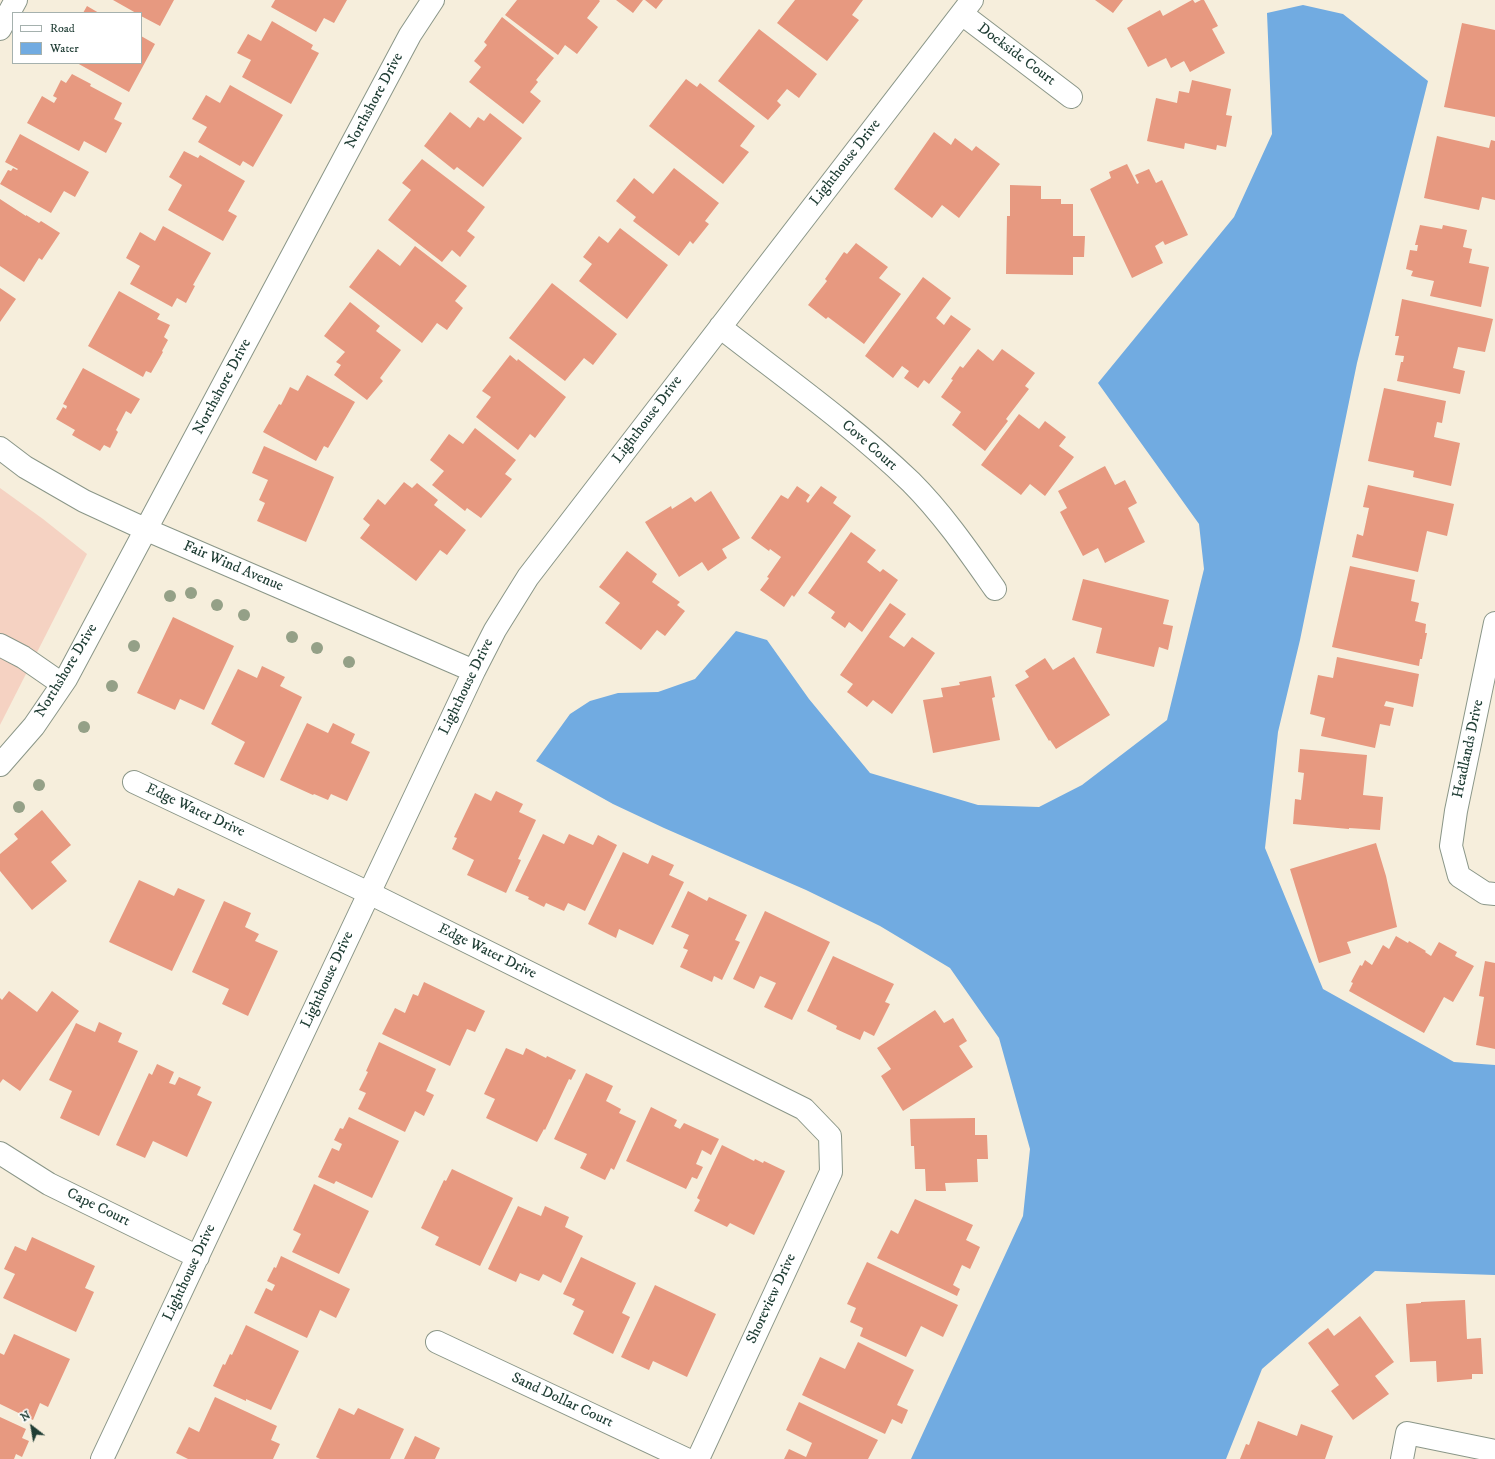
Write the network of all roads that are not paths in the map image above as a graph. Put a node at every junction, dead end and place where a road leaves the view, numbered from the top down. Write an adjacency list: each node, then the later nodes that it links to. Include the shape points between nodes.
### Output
1 (16, 0): 4 (street)
2 (433, 0): 8 (street, Northshore Drive, via 410,35)
3 (967, 7): 5 (street, Dockside Court); 6 (street, Lighthouse Drive)
4 (0, 29)
5 (1071, 97)
6 (720, 327): 9 (street, Cove Court, via 863,438 912,483 958,535); 12 (street, Lighthouse Drive, via 528,577 495,630)
7 (0, 448): 8 (street, Fair Wind Avenue, via 84,501)
8 (147, 530): 12 (street, Fair Wind Avenue); 13 (street, Northshore Drive)
9 (995, 589)
10 (1495, 622): 17 (street, Headlands Drive, via 1451,846 1459,876 1485,893)
11 (0, 645): 13 (street, via 23,657)
12 (474, 671): 16 (street, Lighthouse Drive)
13 (62, 684): 14 (street, Northshore Drive, via 34,726)
14 (0, 765)
15 (134, 782): 16 (street, Edge Water Drive)
16 (369, 893): 18 (street, Edge Water Drive, via 804,1109); 20 (street, Lighthouse Drive)
17 (1495, 894)
18 (830, 1136): 25 (street, Shoreview Drive, via 831,1172)
19 (0, 1153): 20 (street, Cape Court, via 49,1184)
20 (198, 1257): 23 (street, Lighthouse Drive)
21 (437, 1342): 24 (street, Sand Dollar Court)
22 (1495, 1451): 26 (street, via 1407,1433)
23 (102, 1459)
24 (686, 1459)
25 (698, 1459)
26 (1402, 1459)

